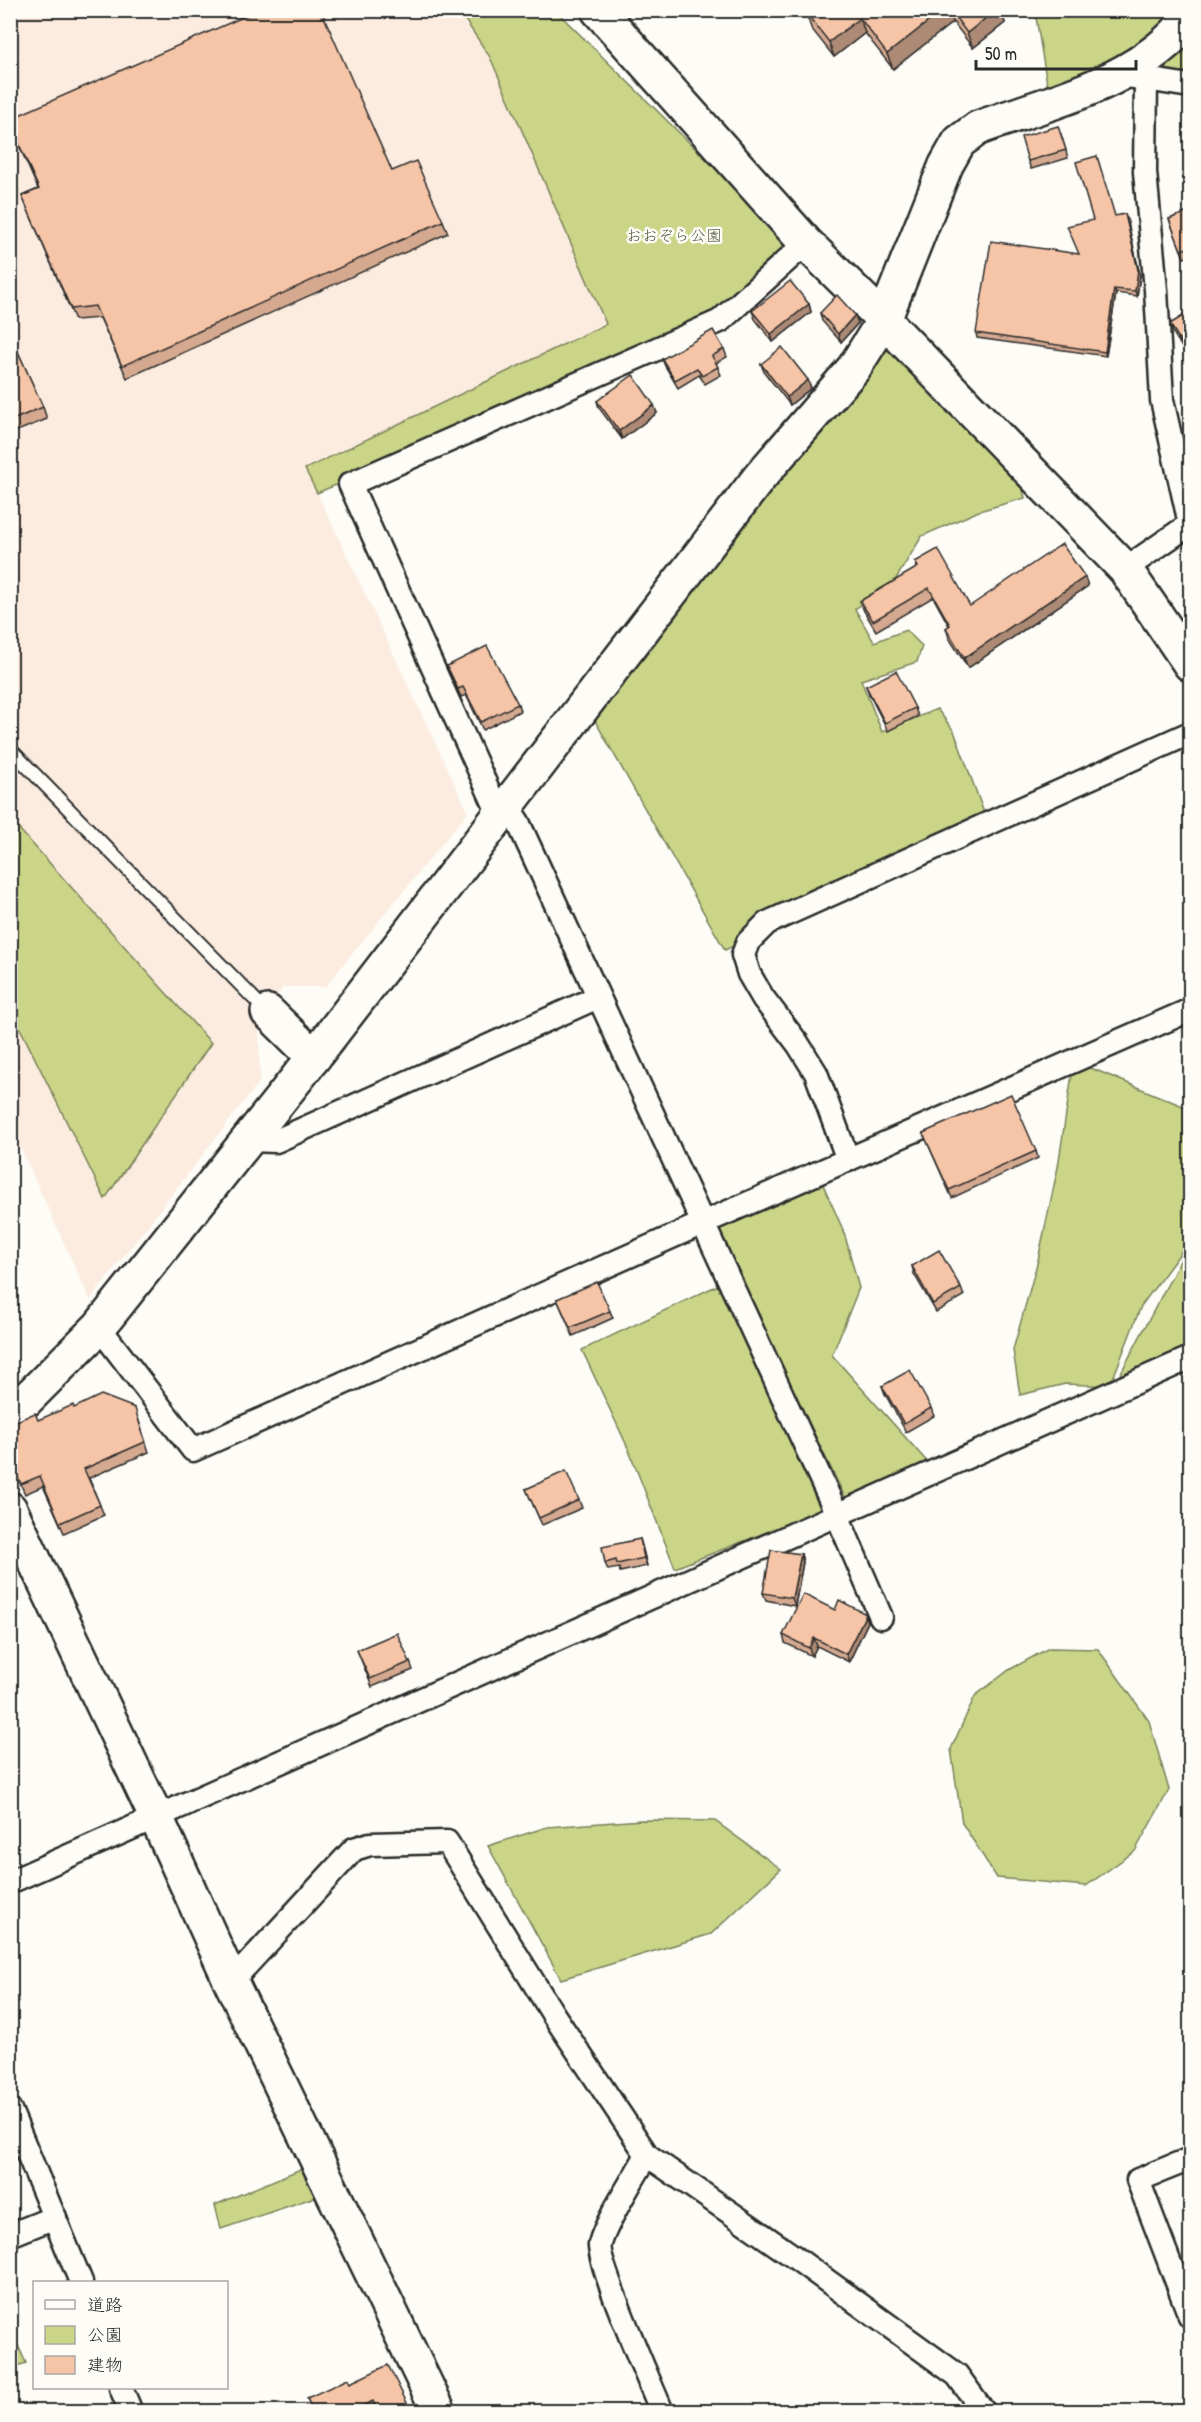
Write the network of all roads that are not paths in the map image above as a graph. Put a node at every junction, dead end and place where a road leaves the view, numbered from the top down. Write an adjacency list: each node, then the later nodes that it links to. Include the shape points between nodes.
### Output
1 (598, 10): 5 (street)
2 (1191, 17): 3 (street)
3 (1133, 77): 4 (street); 6 (street, via 978,128 959,142 946,165); 7 (street, via 1156,290 1162,400)
4 (1191, 86)
5 (806, 243): 6 (street); 12 (street, via 720,321 350,484)
6 (884, 320): 8 (street); 12 (street, via 854,368 759,478)
7 (1190, 524): 8 (street)
8 (1125, 569): 9 (street)
9 (1191, 664)
10 (1191, 733): 18 (street, via 767,923 748,942 743,955 749,974 816,1073)
11 (10, 749): 15 (lane)
12 (503, 809): 13 (street, via 518,822); 16 (street)
13 (598, 997): 17 (street, via 276,1141); 19 (street)
14 (1191, 1010): 18 (street)
15 (268, 1012): 16 (street)
16 (314, 1057): 17 (street)
17 (248, 1140): 20 (street)
18 (848, 1160): 19 (street)
19 (703, 1223): 20 (street, via 193,1450); 24 (street)
20 (99, 1327): 22 (street, via 27,1400)
21 (1191, 1358): 24 (street)
22 (10, 1411)
23 (10, 1509): 26 (street)
24 (838, 1516): 25 (street); 26 (street)
25 (881, 1617)
26 (157, 1819): 27 (street); 28 (street)
27 (10, 1882)
28 (231, 1982): 30 (street, via 354,1849 370,1844 447,1842 553,2014); 38 (street)
29 (10, 2110): 32 (street)
30 (647, 2155): 39 (street, via 599,2246); 40 (street, via 957,2375)
31 (1191, 2159): 35 (street, via 1138,2180)
32 (56, 2217): 33 (street); 34 (street)
33 (10, 2235)
34 (80, 2281)
35 (1191, 2316)
36 (121, 2389): 37 (street)
37 (131, 2412)
38 (439, 2412)
39 (662, 2412)
40 (984, 2412)

